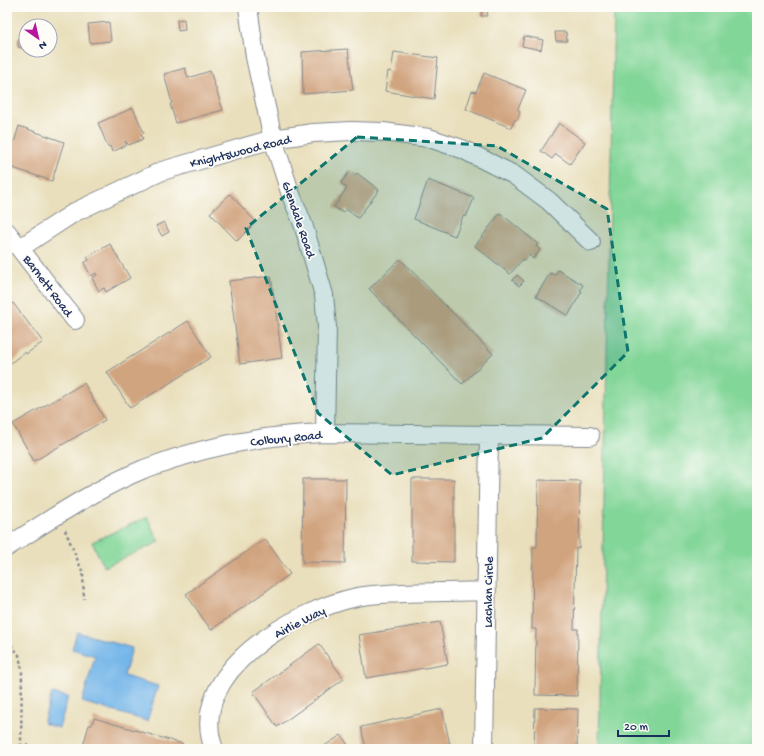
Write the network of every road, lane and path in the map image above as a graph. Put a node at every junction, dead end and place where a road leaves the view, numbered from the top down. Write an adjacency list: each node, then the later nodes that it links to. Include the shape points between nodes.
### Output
1 (248, 7): 2 (street, Glendale Road, via 255,57)
2 (273, 139): 4 (street, Knightswood Road, via 351,131 429,138 462,149 510,172 548,201); 5 (street, Knightswood Road, via 162,171 75,212); 7 (street, Glendale Road, via 303,224 324,295 327,327)
3 (7, 232): 5 (street, Barnett Road)
4 (591, 242)
5 (20, 248): 6 (street, Barnett Road)
6 (75, 320)
7 (325, 433): 8 (street, Colbury Road); 10 (street, Colbury Road, via 233,443 189,454 144,470)
8 (489, 435): 9 (street, Colbury Road); 12 (street, Lachlan Circle)
9 (590, 436)
10 (57, 515): 11 (street, Colbury Road); 13 (path, via 83,573)
11 (7, 547)
12 (487, 591): 16 (street, Airlie Way, via 357,597 312,611 281,627 250,650 220,684 209,725); 17 (street, Lachlan Circle)
13 (84, 599)
14 (7, 640): 15 (path, via 19,655 22,670 21,744)
15 (58, 749)
16 (214, 749)
17 (484, 749)

